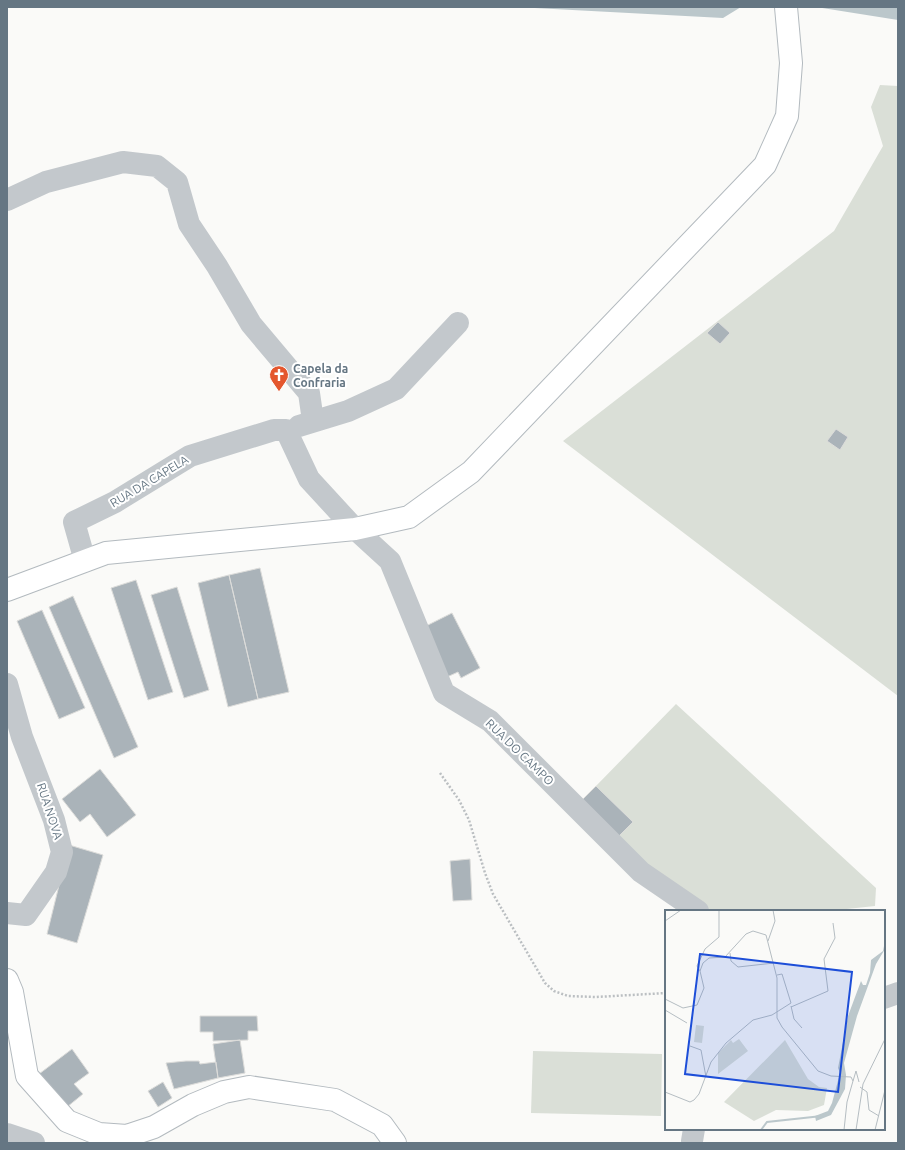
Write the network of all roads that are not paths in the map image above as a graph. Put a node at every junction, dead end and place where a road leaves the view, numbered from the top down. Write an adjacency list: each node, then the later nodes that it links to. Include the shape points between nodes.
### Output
1 (786, 7): 6 (main road, via 791,62 787,116 765,165 471,472 409,517)
2 (7, 200): 4 (street, via 46,182 123,162 157,166 177,182 189,224 251,324 308,393)
3 (458, 323): 4 (street, via 396,389 348,411)
4 (313, 421): 5 (street)
5 (286, 430): 6 (street, via 309,479); 7 (street, RUA DA CAPELA, via 274,430 190,456 115,502 74,522)
6 (355, 530): 7 (main road, via 106,553); 10 (street, RUA DO CAMPO, via 390,561 444,692 490,721 641,872)
7 (85, 561): 8 (main road)
8 (7, 590)
9 (7, 684): 11 (street, RUA NOVA, via 22,737 54,820 62,852 56,872 26,914)
10 (697, 910)
11 (7, 913)
12 (7, 980): 18 (main road, via 12,992 27,1076 67,1121 98,1134)
13 (885, 984): 14 (street)
14 (898, 986)
15 (898, 993): 16 (street)
16 (885, 998)
17 (7, 1134): 19 (street)
18 (126, 1139): 20 (main road, via 193,1105 224,1092 249,1087 335,1100 382,1125)
19 (34, 1143)
20 (395, 1143)

